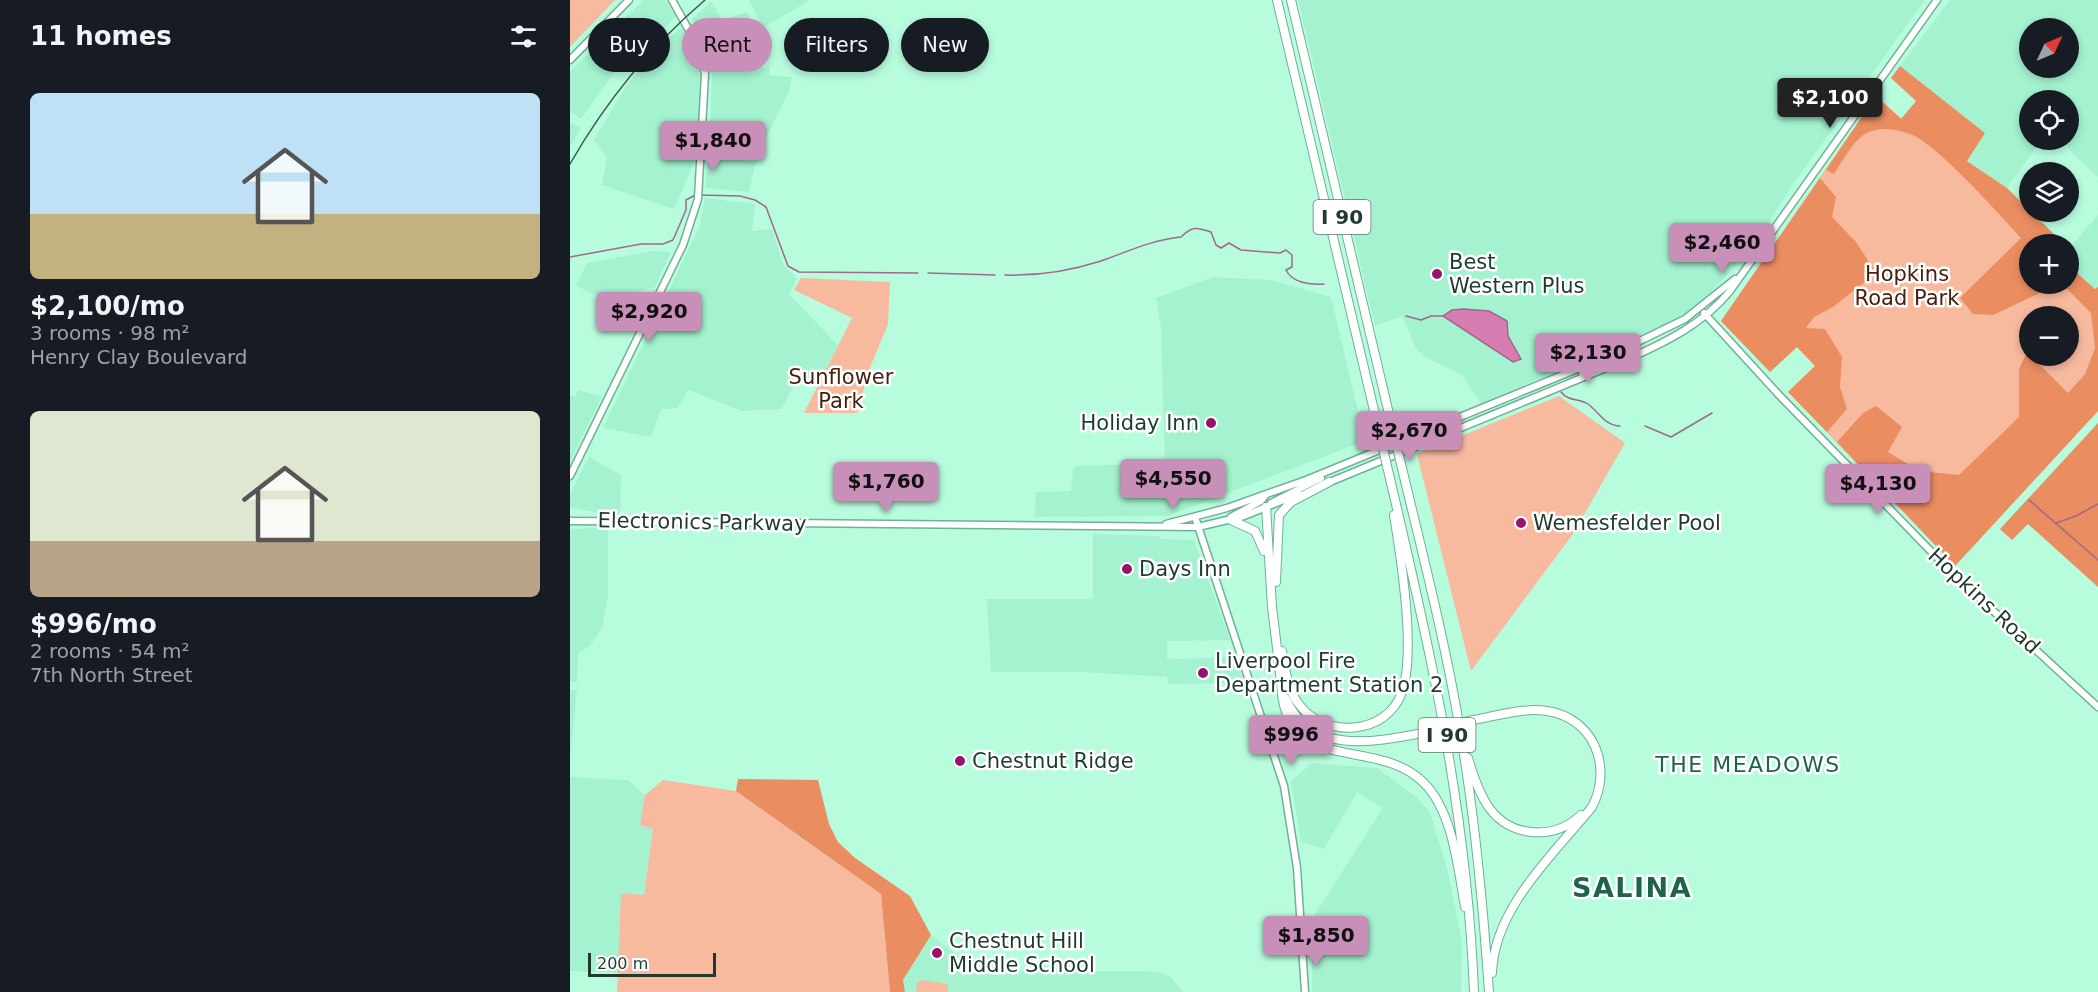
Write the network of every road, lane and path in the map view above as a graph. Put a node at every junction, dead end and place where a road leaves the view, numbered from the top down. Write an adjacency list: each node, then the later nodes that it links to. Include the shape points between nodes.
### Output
1 (629, 0): 7 (main road)
2 (633, 0): 7 (main road)
3 (672, 0): 17 (main road, via 701,55 705,74 699,199 684,245)
4 (1277, 0): 19 (highway, I 90, bridge)
5 (1291, 0): 36 (highway, I 90, bridge, via 1436,609)
6 (1937, 0): 9 (main road)
7 (617, 13): 8 (main road)
8 (570, 60)
9 (1742, 272): 10 (main road, Electronics Parkway); 11 (main road, Electronics Parkway)
10 (1701, 308): 11 (main road, Hopkins Road); 12 (main road, Electronics Parkway)
11 (1706, 315): 14 (main road, Electronics Parkway, via 1664,342); 33 (main road, Hopkins Road, via 1953,574)
12 (1634, 345): 13 (main road, Electronics Parkway); 14 (main road)
13 (1609, 356): 15 (main road); 16 (main road, Electronics Parkway)
14 (1608, 366): 15 (main road, Electronics Parkway)
15 (1562, 387): 18 (main road, Electronics Parkway)
16 (1348, 463): 20 (main road, Electronics Parkway); 21 (main road)
17 (570, 476)
18 (1329, 482): 21 (main road, Electronics Parkway); 30 (highway, via 1291,502 1279,516)
19 (1391, 483): 31 (highway, via 1408,660 1402,692 1395,705 1381,718 1354,728 1339,728 1317,720 1292,693); 37 (highway, I 90, via 1445,724 1466,871)
20 (1266, 495): 21 (main road); 22 (main road, Electronics Parkway); 25 (main road)
21 (1266, 507): 23 (main road, Electronics Parkway); 30 (highway)
22 (1195, 517): 27 (main road, Electronics Parkway); 28 (main road)
23 (1231, 520): 25 (main road, Electronics Parkway); 30 (highway, via 1247,525 1260,537)
24 (570, 521): 27 (main road, Electronics Parkway)
25 (1220, 522): 26 (main road, Electronics Parkway)
26 (1212, 525): 28 (main road, Electronics Parkway); 29 (main road)
27 (1157, 527): 28 (main road, Electronics Parkway)
28 (1198, 527): 29 (main road)
29 (1205, 548): 38 (main road, via 1284,786 1297,868)
30 (1273, 584): 31 (highway); 32 (highway)
31 (1281, 651): 35 (highway, via 1289,698 1301,717 1322,732 1363,738)
32 (1281, 678): 35 (highway, via 1287,701 1297,717 1325,737 1372,741); 37 (highway, via 1283,704 1292,724 1305,738 1329,751 1390,762 1409,771 1428,788 1450,839)
33 (2098, 707)
34 (1469, 723): 35 (highway, bridge); 36 (highway, via 1536,713 1554,715 1572,724 1591,744 1598,765 1598,782 1586,809 1572,823 1554,831 1530,833 1509,826 1494,813 1481,793); 40 (highway, via 1537,710 1559,713 1585,730 1602,769 1592,807 1505,919 1495,945)
35 (1439, 728)
36 (1460, 730): 40 (highway, I 90)
37 (1472, 956): 39 (highway, I 90)
38 (1305, 992)
39 (1474, 992)
40 (1491, 992)

